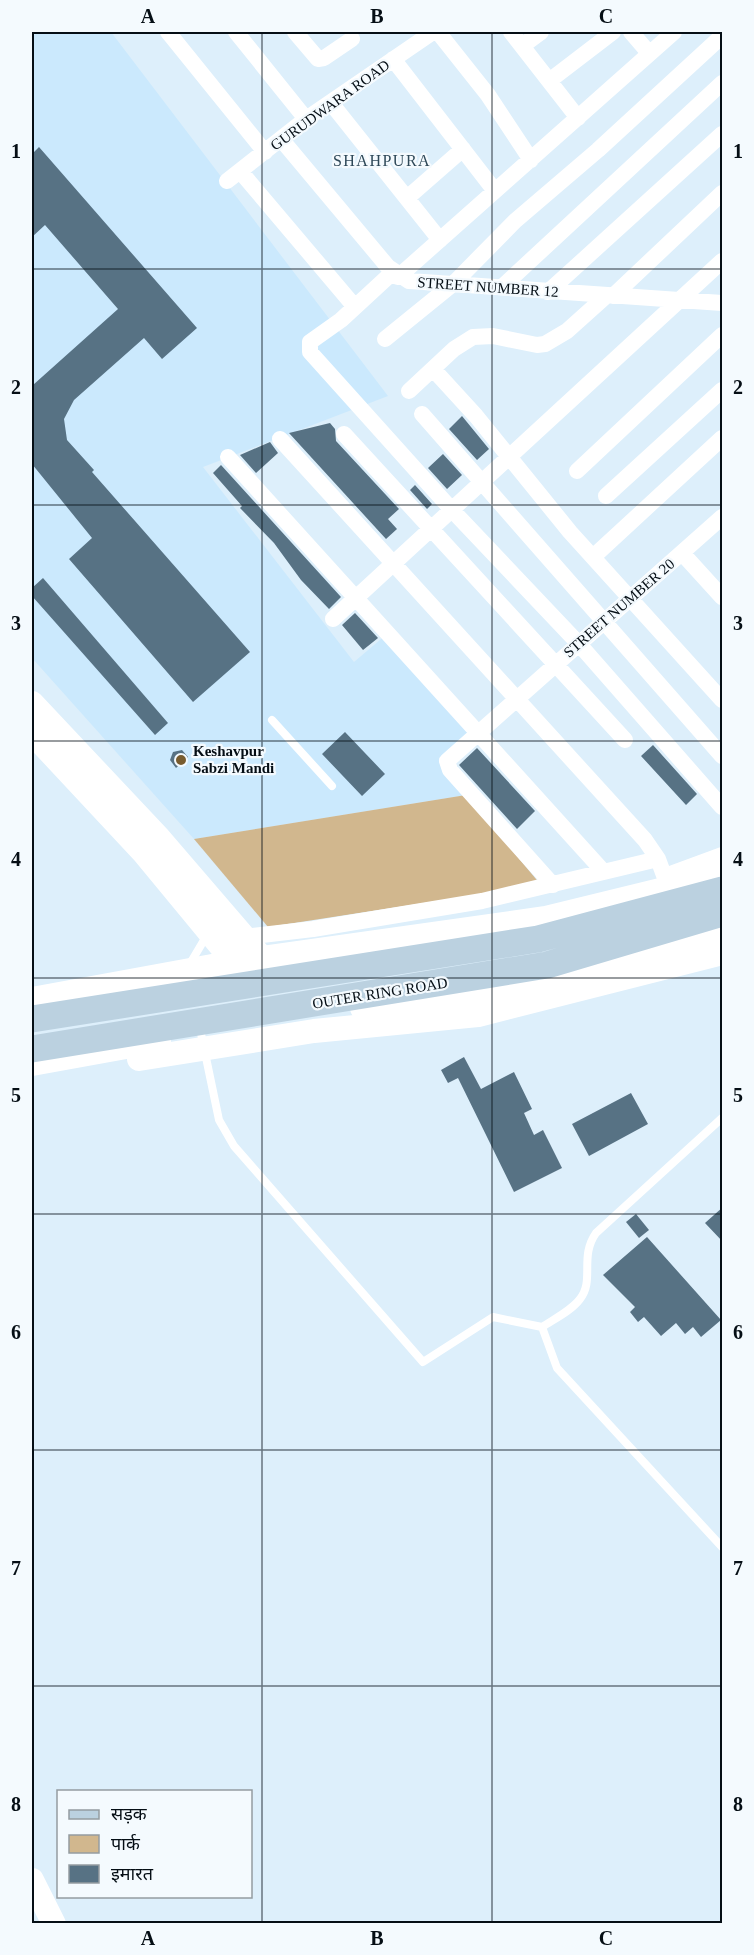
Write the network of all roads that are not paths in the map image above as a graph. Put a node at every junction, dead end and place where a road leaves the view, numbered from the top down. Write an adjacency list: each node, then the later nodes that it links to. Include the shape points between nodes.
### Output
1 (168, 32): 24 (street, GURUDWARA ROAD)
2 (236, 32): 20 (street)
3 (295, 32): 11 (street, via 318,59)
4 (433, 32): 15 (street, GURUDWARA ROAD)
5 (438, 32): 25 (street, via 488,95)
6 (510, 32): 13 (street)
7 (541, 32): 13 (street)
8 (613, 32): 16 (street)
9 (631, 32): 14 (street)
10 (674, 32): 14 (street)
11 (353, 34)
12 (723, 36): 32 (street, via 515,221)
13 (522, 46): 16 (street)
14 (649, 53): 19 (street)
15 (393, 59): 18 (street, GURUDWARA ROAD); 23 (street)
16 (549, 81): 19 (street)
17 (723, 83): 33 (street)
18 (331, 103): 20 (street, GURUDWARA ROAD); 28 (street)
19 (578, 118): 25 (street)
20 (306, 119): 22 (street, GURUDWARA ROAD)
21 (723, 134): 34 (street)
22 (281, 139): 24 (street, GURUDWARA ROAD); 31 (street)
23 (463, 149): 26 (street); 28 (street)
24 (265, 152): 38 (street, via 233,176)
25 (531, 160): 26 (street)
26 (495, 191): 29 (street)
27 (723, 193): 35 (street)
28 (407, 198): 29 (street)
29 (440, 240): 31 (street)
30 (723, 261): 36 (street)
31 (396, 274): 32 (street, STREET NUMBER 12, via 424,283); 38 (street)
32 (454, 282): 33 (street, STREET NUMBER 12); 40 (street)
33 (502, 287): 34 (street, STREET NUMBER 12)
34 (548, 292): 35 (street, STREET NUMBER 12)
35 (610, 296): 36 (street, STREET NUMBER 12); 41 (street, via 554,340 537,345 493,336 473,337)
36 (678, 301): 37 (street, STREET NUMBER 12); 49 (street)
37 (723, 303)
38 (355, 308): 53 (street, via 310,342 310,352)
39 (723, 335): 50 (street)
40 (385, 339)
41 (433, 369): 43 (street); 49 (street)
42 (723, 390): 52 (street)
43 (408, 391)
44 (422, 414): 51 (street)
45 (344, 434): 55 (street)
46 (723, 438): 57 (street)
47 (280, 439): 58 (street)
48 (228, 457): 60 (street)
49 (510, 457): 51 (street); 57 (street)
50 (577, 471)
51 (482, 482): 53 (street); 63 (street)
52 (606, 496)
53 (452, 510): 55 (street); 64 (street)
54 (723, 517): 56 (street, STREET NUMBER 20)
55 (430, 530): 58 (street); 65 (street)
56 (682, 553): 59 (street); 61 (street, STREET NUMBER 20)
57 (593, 557): 61 (street)
58 (394, 564): 60 (street); 66 (street)
59 (723, 597)
60 (356, 598): 62 (street); 71 (street)
61 (630, 598): 63 (street, STREET NUMBER 20); 67 (street)
62 (333, 619)
63 (603, 622): 64 (street, STREET NUMBER 20); 73 (street)
64 (579, 644): 65 (street, STREET NUMBER 20); 75 (street)
65 (555, 665): 66 (street, STREET NUMBER 20); 72 (street)
66 (516, 700): 71 (street, STREET NUMBER 20); 78 (street)
67 (723, 700)
68 (32, 703): 76 (street)
69 (272, 720): 74 (lane)
70 (32, 733): 76 (street)
71 (479, 733): 79 (street); 82 (street, STREET NUMBER 20, via 447,765)
72 (625, 740)
73 (723, 756)
74 (332, 786)
75 (723, 807)
76 (152, 846): 86 (street); 88 (street)
77 (723, 855): 81 (street)
78 (658, 859): 79 (street); 81 (street)
79 (603, 872): 82 (street)
80 (723, 875): 81 (street)
81 (667, 883): 87 (street, via 546,918)
82 (553, 885): 88 (street, via 426,910)
83 (723, 890): 97 (main road, OUTER RING ROAD, via 538,939)
84 (723, 913): 99 (main road, OUTER RING ROAD, via 547,965)
85 (723, 931): 94 (street, OUTER RING ROAD, via 554,981)
86 (209, 932): 91 (street); 92 (lane)
87 (444, 933): 90 (street); 94 (street)
88 (244, 937): 90 (street)
89 (723, 953): 98 (street, via 478,1015 314,1030)
90 (262, 958): 91 (street)
91 (234, 962): 92 (street)
92 (188, 970): 93 (street); 96 (lane)
93 (103, 986): 95 (street); 100 (street)
94 (452, 995): 98 (street, OUTER RING ROAD)
95 (32, 999)
96 (194, 1002)
97 (32, 1019)
98 (201, 1032): 100 (street, OUTER RING ROAD); 102 (street); 104 (lane, via 219,1120 234,1146 423,1362 493,1317)
99 (32, 1049)
100 (111, 1050): 101 (street, OUTER RING ROAD)
101 (32, 1064)
102 (32, 1073)
103 (723, 1118): 104 (lane, via 596,1233 586,1253 586,1284 580,1300)
104 (542, 1327): 105 (lane, via 557,1368)
105 (723, 1547)
106 (32, 1880): 107 (street)
107 (54, 1923)

